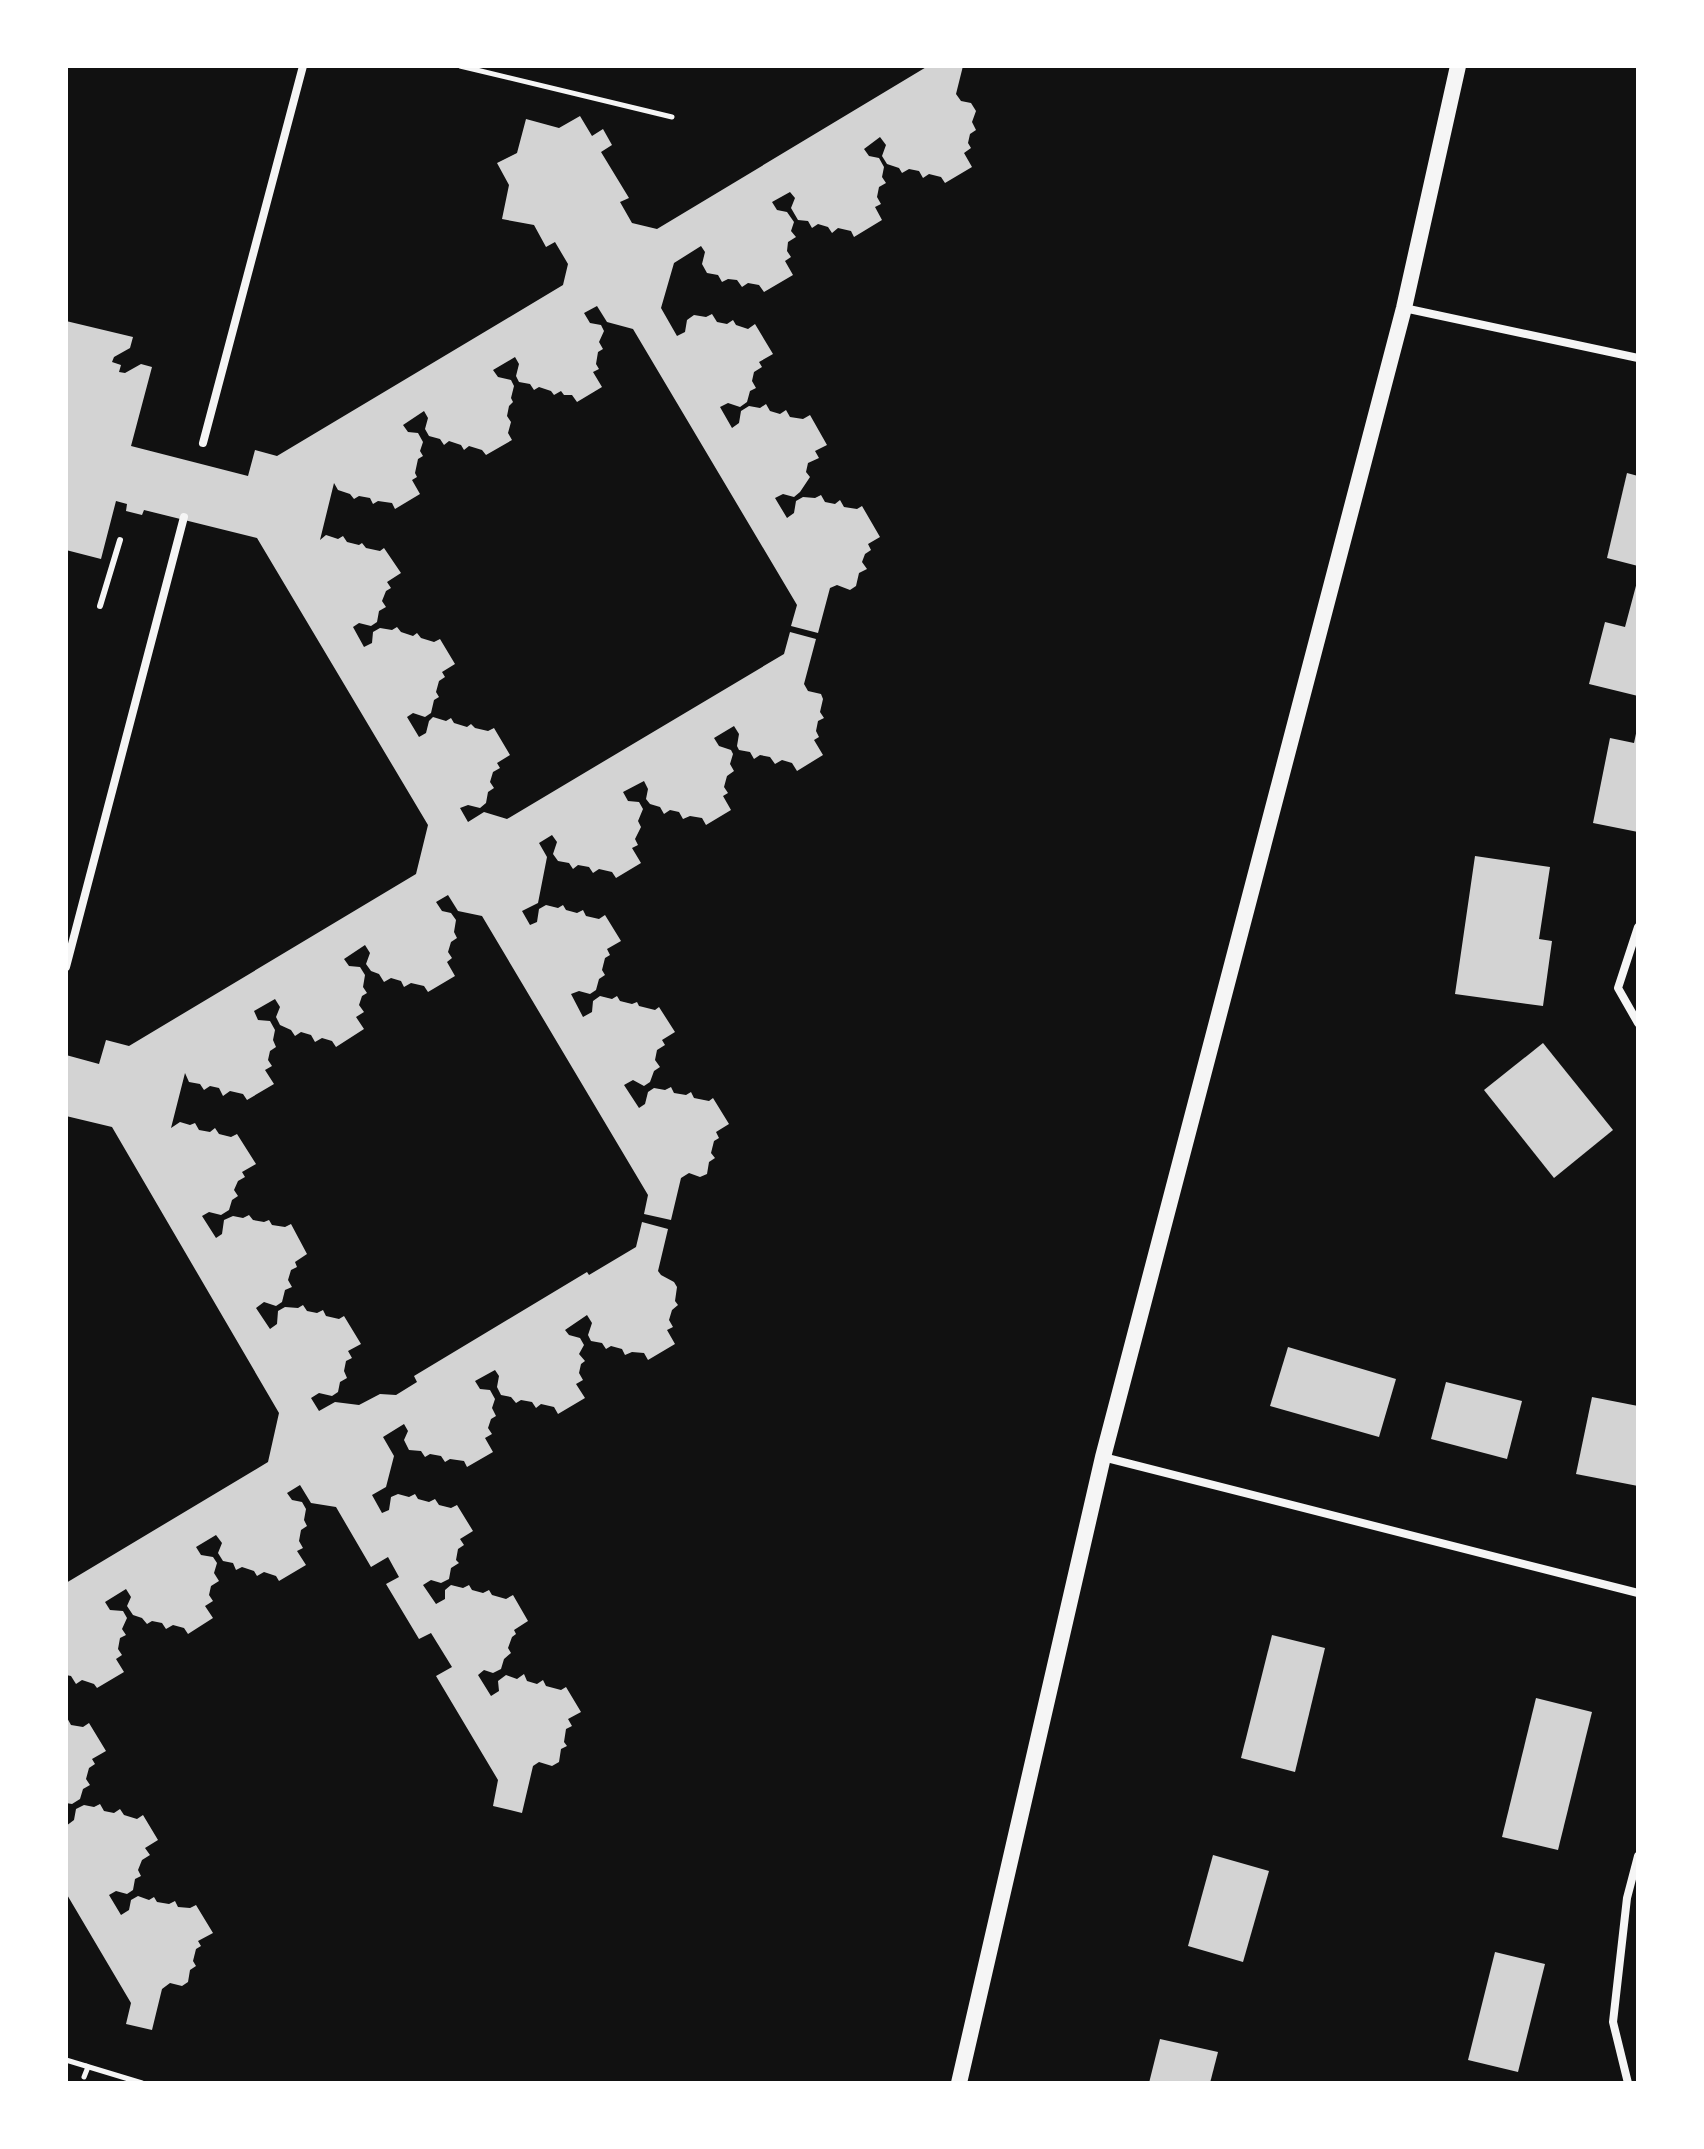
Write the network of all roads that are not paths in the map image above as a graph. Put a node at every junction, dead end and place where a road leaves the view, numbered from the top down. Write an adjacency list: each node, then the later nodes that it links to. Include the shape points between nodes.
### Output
1 (303, 66): 5 (street)
2 (1458, 66): 3 (main road)
3 (1404, 308): 4 (street); 12 (main road)
4 (1638, 358)
5 (203, 443)
6 (184, 517): 10 (street)
7 (120, 540): 8 (lane)
8 (100, 606)
9 (1638, 927): 11 (street, via 1618,988)
10 (66, 967)
11 (1638, 1023)
12 (1103, 1457): 13 (street); 15 (main road)
13 (1638, 1593)
14 (1638, 1856): 16 (street, via 1627,1898 1613,2022)
15 (959, 2083)
16 (1628, 2083)

